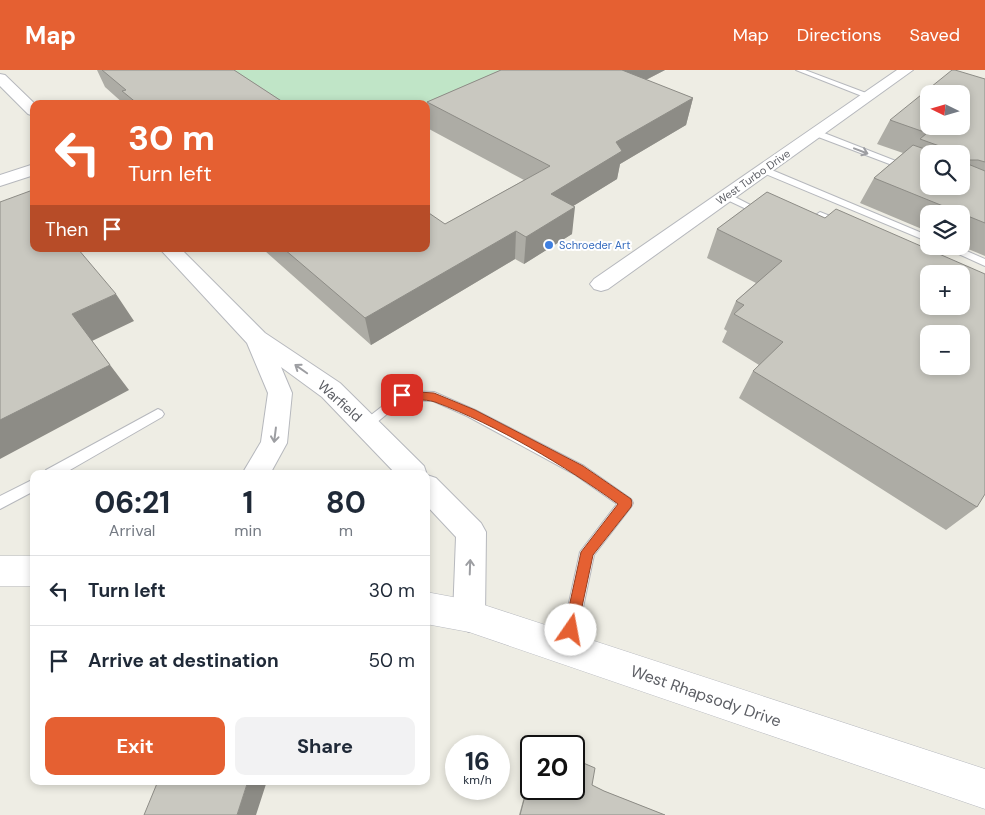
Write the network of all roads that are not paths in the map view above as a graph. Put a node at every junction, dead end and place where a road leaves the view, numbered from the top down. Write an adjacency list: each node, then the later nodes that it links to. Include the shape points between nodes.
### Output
1 (799, 70): 4 (lane)
2 (906, 70): 4 (street, West Turbo Drive)
3 (0, 78): 5 (street)
4 (870, 96): 6 (street, West Turbo Drive)
5 (30, 107)
6 (816, 133): 8 (street, West Turbo Drive); 9 (lane, one-way to 9)
7 (30, 170): 10 (street)
8 (764, 170): 11 (street, West Turbo Drive); 15 (lane)
9 (920, 173)
10 (0, 181)
11 (726, 196): 12 (lane); 19 (street, West Turbo Drive)
12 (768, 217)
13 (855, 230): 14 (lane, via 820,214)
14 (798, 231)
15 (920, 235)
16 (173, 252): 20 (street, Warfield)
17 (968, 255): 18 (lane)
18 (985, 262)
19 (601, 284)
20 (257, 339): 22 (street, Warfield, one-way to 20, via 331,390); 24 (street, Warfield, one-way to 24, via 280,393 274,443)
21 (158, 414): 23 (lane)
22 (366, 425): 25 (street, Warfield); 33 (lane, via 402,395 434,397 579,470 626,503 587,552)
23 (58, 470)
24 (258, 470)
25 (410, 470)
26 (30, 486): 28 (lane)
27 (430, 490): 32 (street, one-way to 27, via 471,532)
28 (0, 502)
29 (0, 571): 30 (street)
30 (30, 571)
31 (430, 609): 32 (street, West Rhapsody Drive)
32 (469, 616): 33 (street, West Rhapsody Drive)
33 (567, 649): 34 (street, West Rhapsody Drive)
34 (985, 789)

